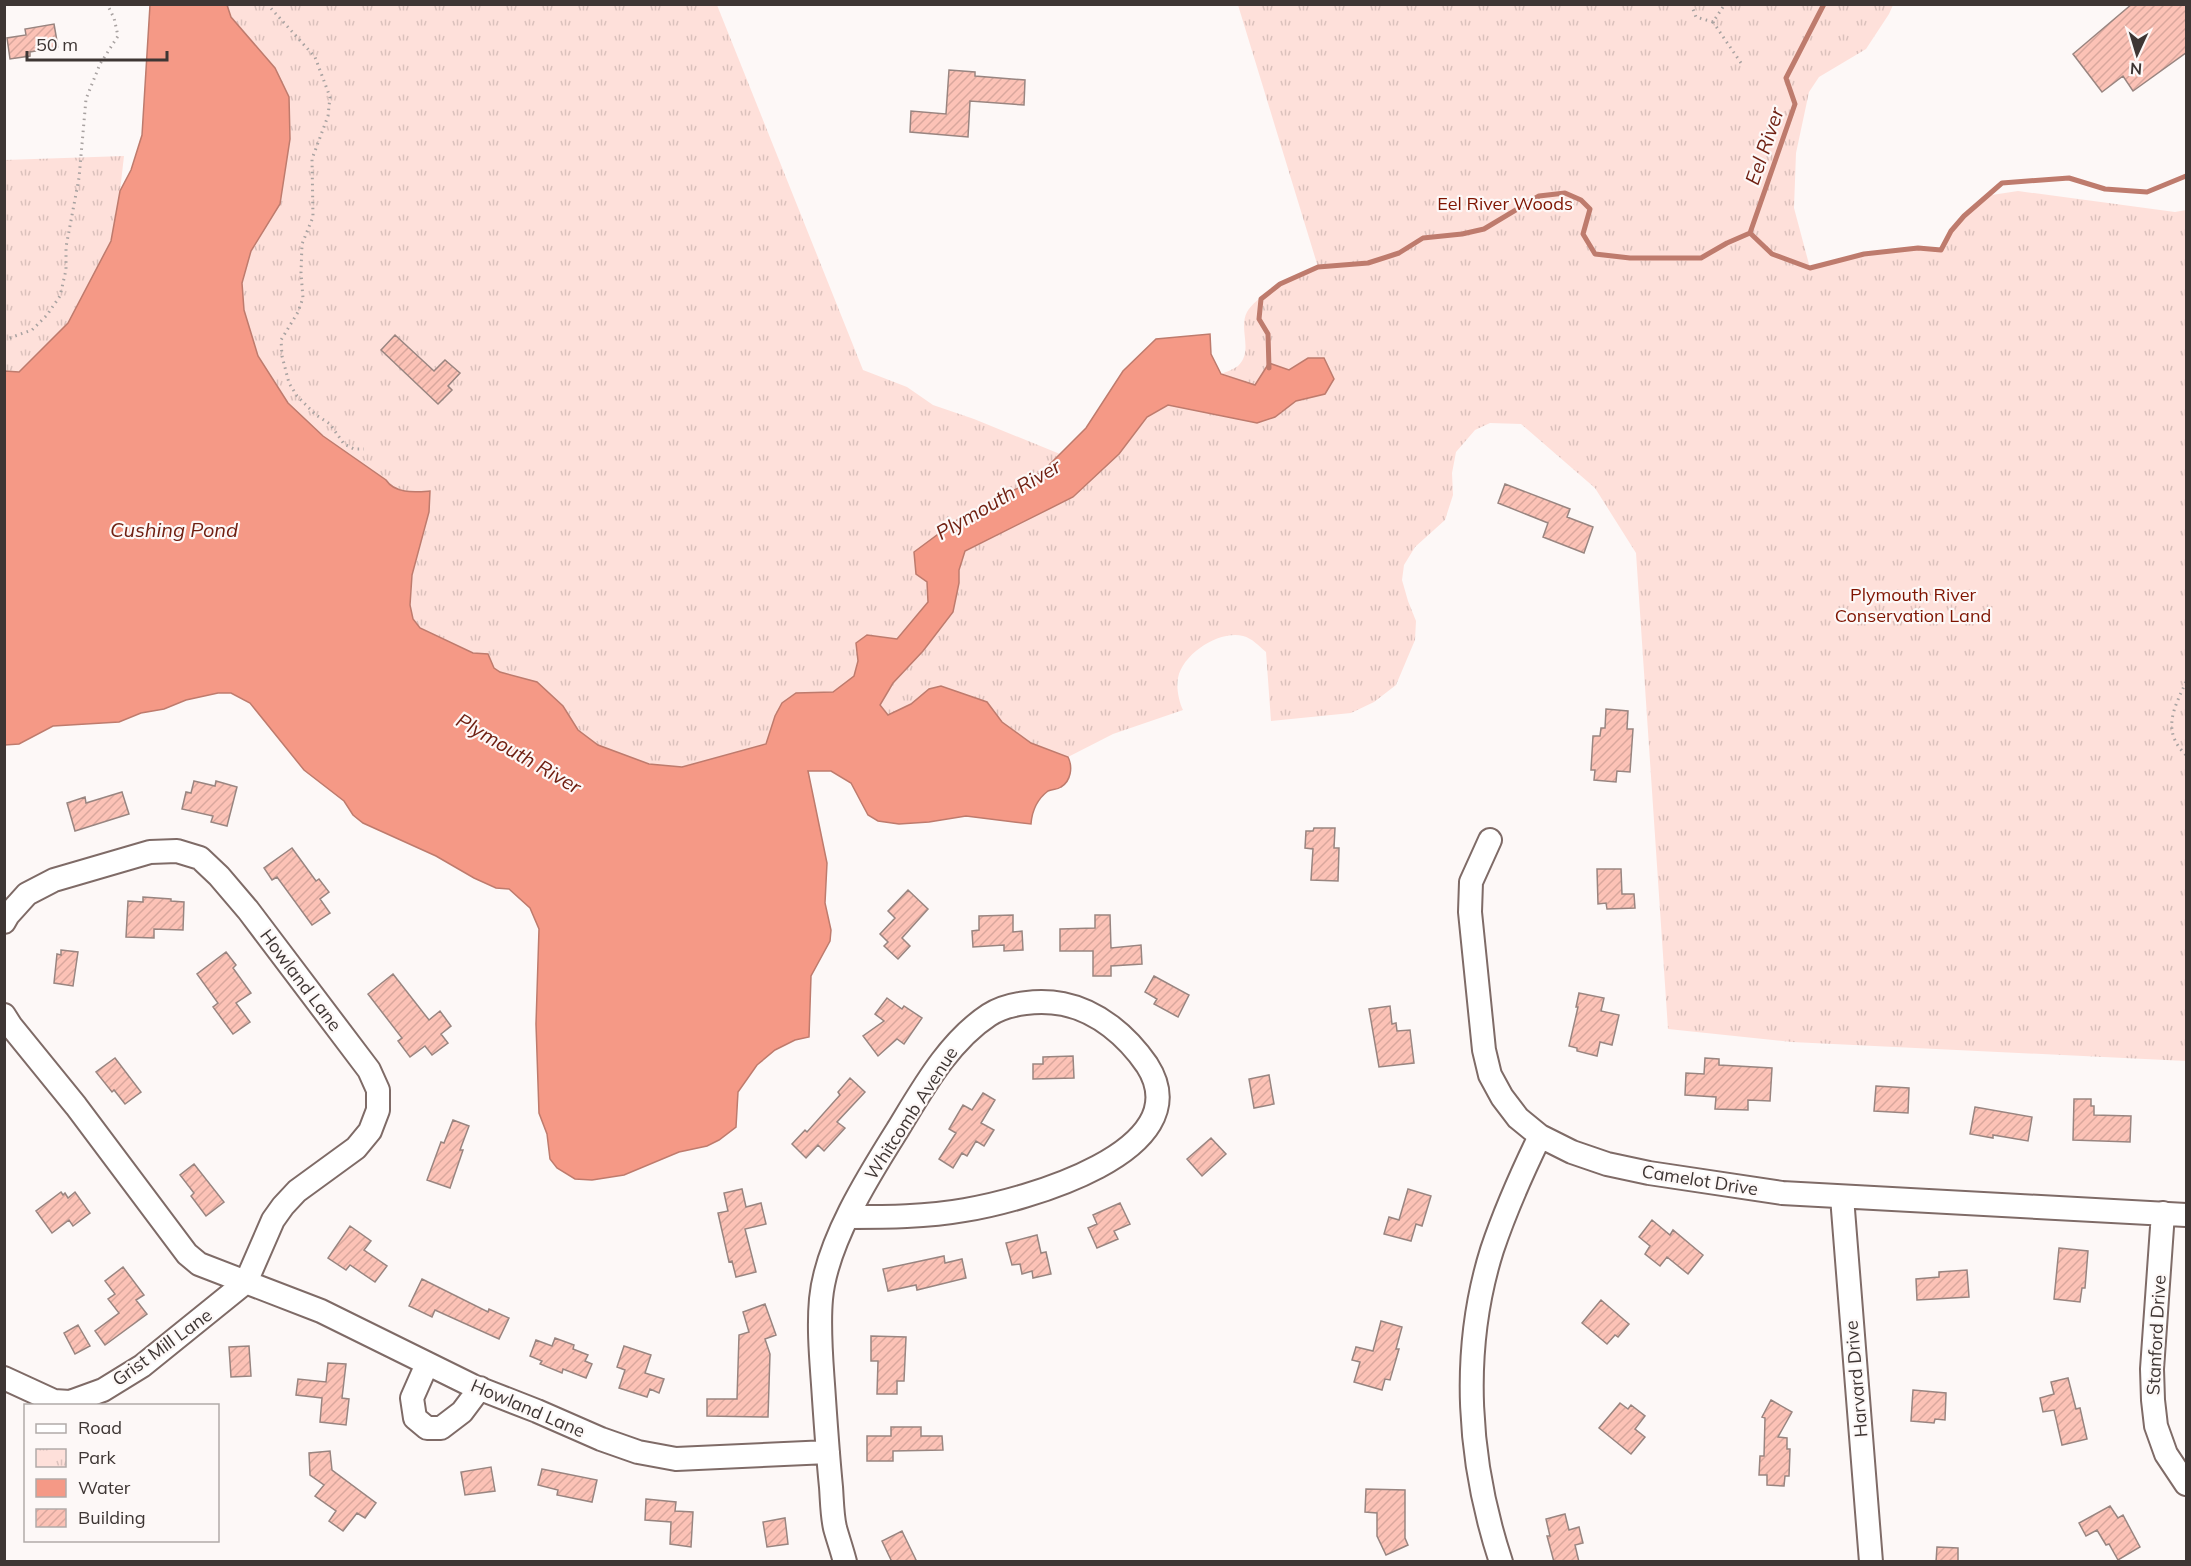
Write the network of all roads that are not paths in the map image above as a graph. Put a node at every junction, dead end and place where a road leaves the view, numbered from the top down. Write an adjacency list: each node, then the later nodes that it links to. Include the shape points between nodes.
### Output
1 (1490, 840): 4 (street, Camelot Drive, via 1471,882 1470,912 1484,1050 1490,1075 1502,1096 1518,1118)
2 (4, 922): 9 (street, Howland Lane, via 27,894 54,880 150,852 177,851 200,858 248,910 369,1070 378,1090 378,1110 370,1131 356,1148 297,1191 283,1206)
3 (4, 1015): 9 (street, Howland Lane, via 187,1254 199,1264)
4 (1540, 1136): 5 (street, Camelot Drive, via 1607,1164 1782,1193); 16 (street, via 1492,1251 1473,1345 1476,1455)
5 (1842, 1197): 6 (street, Camelot Drive); 17 (street, Harvard Drive)
6 (2163, 1214): 7 (street, Camelot Drive); 14 (street, Stanford Drive, via 2153,1400 2156,1426 2166,1454)
7 (2187, 1215)
8 (848, 1216): 8 (street, Whitcomb Avenue, via 916,1099 969,1030 992,1013 1040,1002 1085,1010 1127,1040 1156,1084 1151,1122 1143,1135 1101,1165 1039,1192 918,1217); 13 (street, Whitcomb Avenue, via 824,1280 821,1299)
9 (246, 1282): 10 (street, Howland Lane, via 321,1311); 11 (street, Grist Mill Lane, via 142,1366 103,1390 70,1402 54,1401)
10 (427, 1364): 12 (street, Howland Lane); 12 (street, via 412,1398 415,1418 427,1428 441,1428 448,1423)
11 (4, 1378)
12 (480, 1388): 13 (street, Howland Lane, via 638,1452 721,1458)
13 (828, 1452): 15 (street, Whitcomb Avenue, via 834,1525)
14 (2187, 1484)
15 (845, 1562)
16 (1501, 1562)
17 (1871, 1562)

